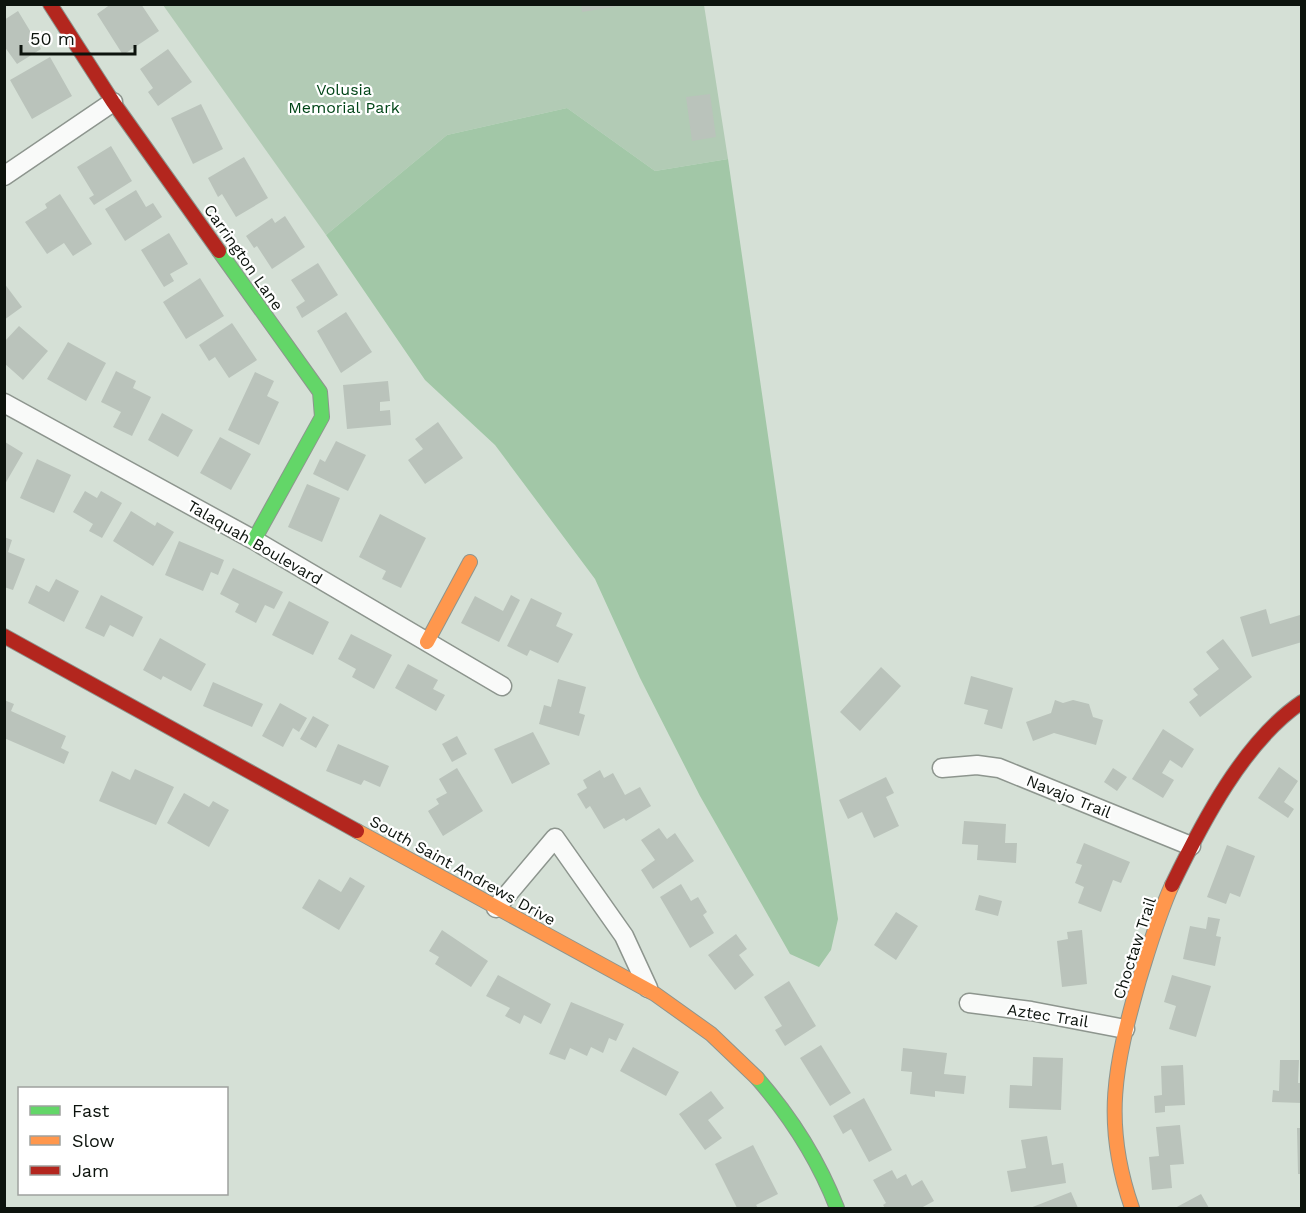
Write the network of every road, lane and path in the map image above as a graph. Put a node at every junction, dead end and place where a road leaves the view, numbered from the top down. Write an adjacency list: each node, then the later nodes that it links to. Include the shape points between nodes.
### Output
1 (50, 4): 2 (street, Carrington Lane)
2 (113, 102): 3 (street); 5 (street, Carrington Lane, via 320,392 322,417)
3 (4, 176)
4 (4, 403): 5 (street, Talaquah Boulevard)
5 (254, 540): 8 (street, Talaquah Boulevard)
6 (470, 562): 8 (street)
7 (4, 636): 13 (street, South Saint Andrews Drive)
8 (427, 642): 9 (street, Talaquah Boulevard)
9 (502, 686)
10 (1302, 702): 12 (street, Choctaw Trail, via 1281,716 1248,753)
11 (942, 768): 12 (street, Navajo Trail, via 999,768)
12 (1191, 846): 16 (street, Choctaw Trail, via 1160,913)
13 (496, 908): 14 (street, South Saint Andrews Drive); 14 (street, via 555,838 624,936)
14 (648, 988): 17 (street, South Saint Andrews Drive, via 713,1035 776,1099 827,1178)
15 (969, 1003): 16 (street, Aztec Trail)
16 (1125, 1029): 18 (street, Choctaw Trail, via 1115,1080 1114,1127 1119,1171)
17 (837, 1209)
18 (1132, 1209)

